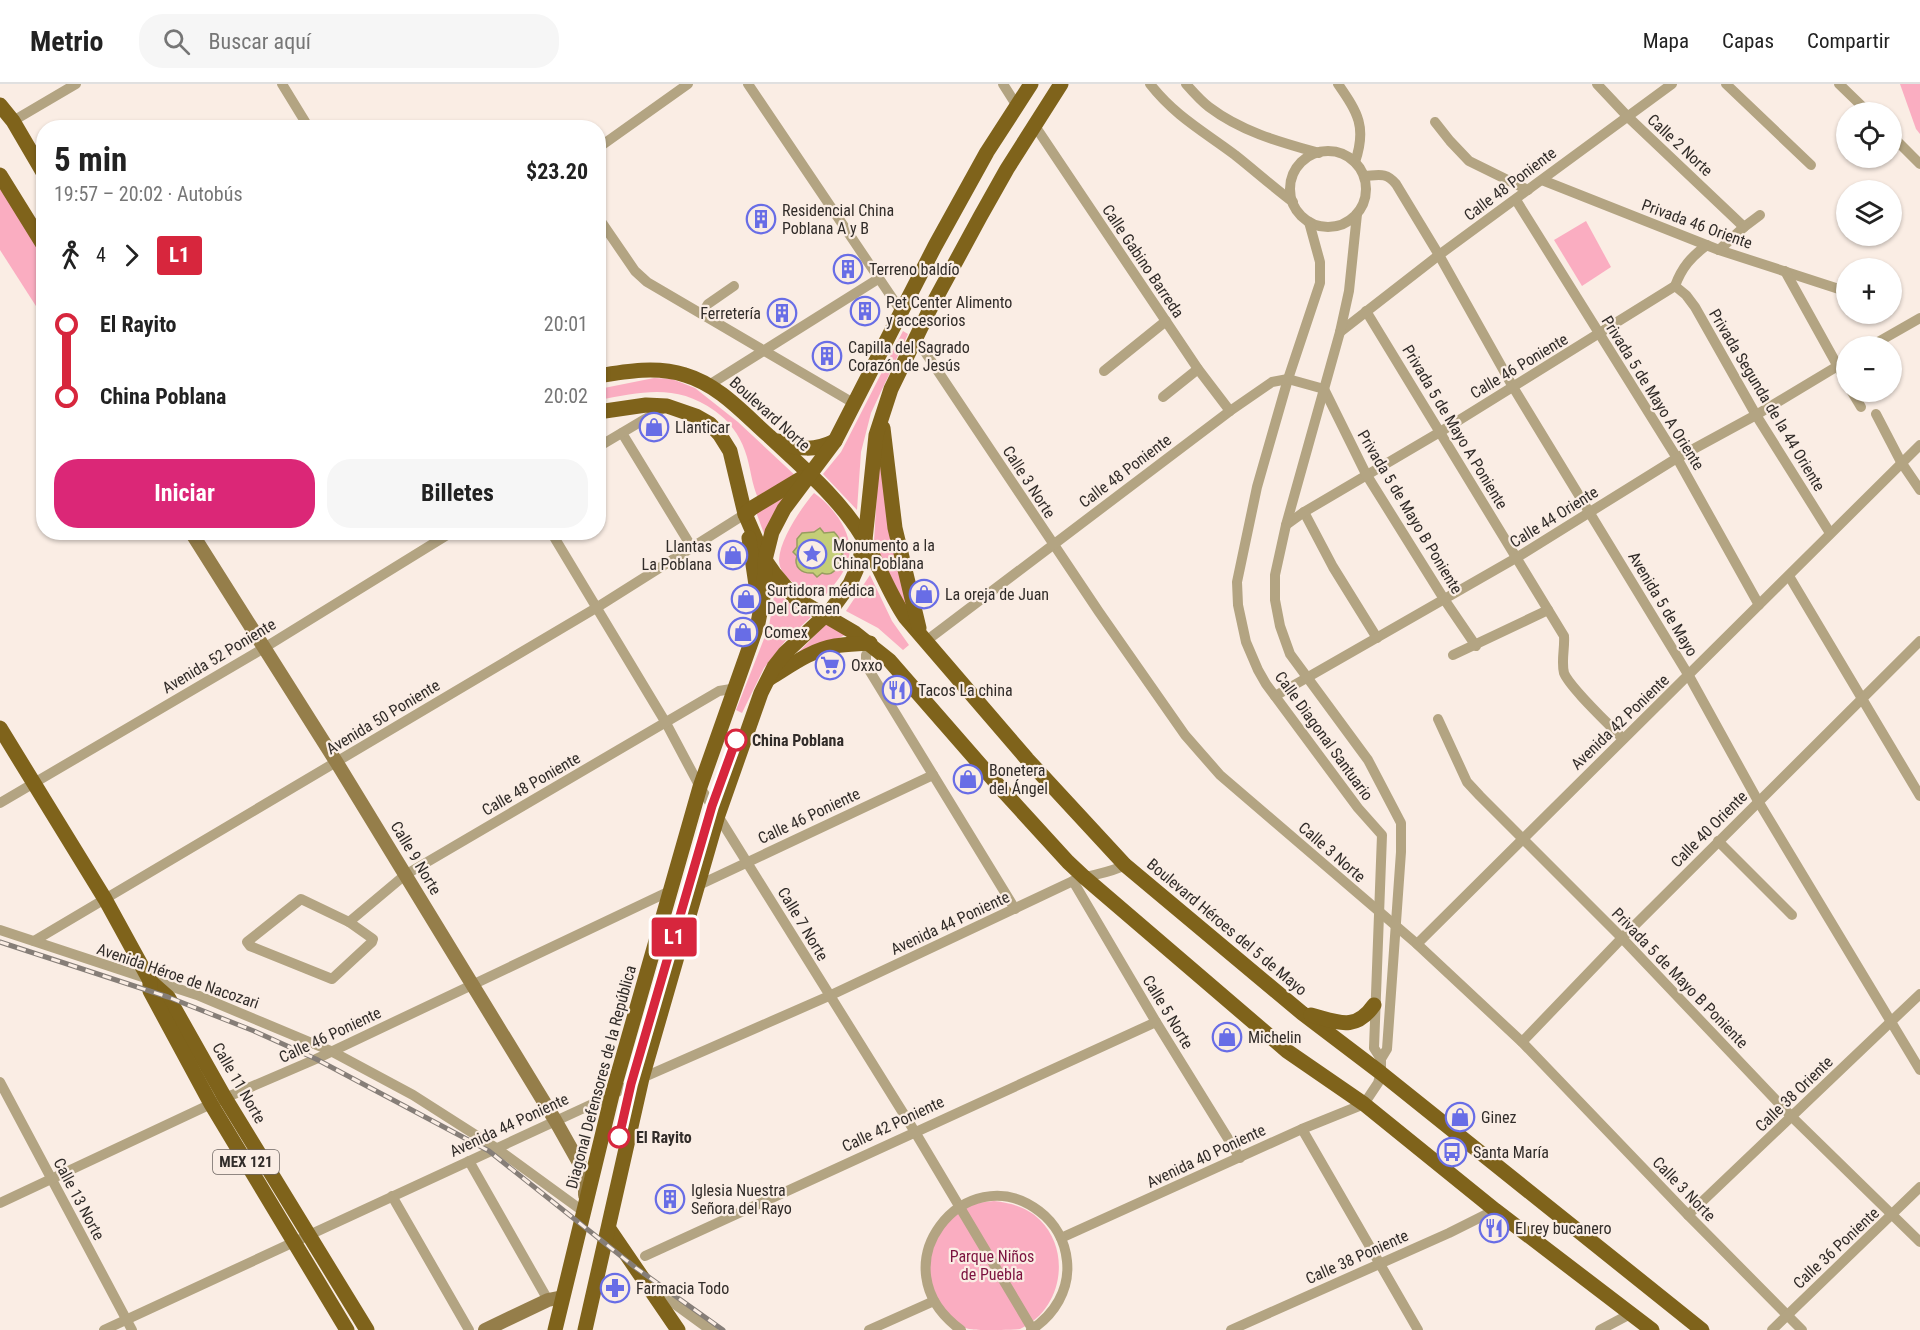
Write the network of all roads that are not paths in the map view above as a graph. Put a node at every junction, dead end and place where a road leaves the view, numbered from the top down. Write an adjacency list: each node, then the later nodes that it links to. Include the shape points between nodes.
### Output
1 (75, 84): 20 (street)
2 (282, 84): 19 (street)
3 (688, 84): 23 (street)
4 (748, 84): 46 (street)
5 (1003, 84): 17 (street)
6 (1031, 84): 17 (main road)
7 (1061, 84): 22 (main road)
8 (1150, 84): 35 (street, via 1175,112)
9 (1186, 84): 25 (street, via 1208,106 1237,125)
10 (1338, 84): 27 (street, via 1359,120 1360,146)
11 (1597, 84): 18 (street, Calle 2 Norte)
12 (1672, 84): 18 (street, Calle 48 Poniente)
13 (1726, 84): 28 (street)
14 (1839, 84): 15 (street)
15 (1858, 102)
16 (0, 105): 20 (main road)
17 (1017, 106): 50 (main road, via 960,199)
18 (1628, 117): 32 (street, Calle 48 Poniente); 39 (street, Calle 2 Norte)
19 (303, 120)
20 (14, 121): 26 (main road)
21 (1435, 122): 33 (street, via 1469,161)
22 (1035, 126): 54 (street, Calle Gabino Barreda); 58 (main road)
23 (606, 142)
24 (1902, 146): 29 (street)
25 (1318, 153): 27 (street, via 1338,152); 35 (street, via 1298,166 1291,190)
26 (36, 160)
27 (1355, 162): 31 (street)
28 (1811, 165)
29 (1920, 165)
30 (0, 175): 41 (main road)
31 (1365, 176): 36 (street, via 1366,193); 44 (street, Avenida 5 de Mayo, via 1390,177)
32 (1542, 180): 33 (street, Calle 48 Poniente); 42 (street, Privada 46 Oriente)
33 (1528, 190): 34 (street, Calle 48 Poniente)
34 (1516, 200): 44 (street, Calle 48 Poniente); 56 (street, Privada 5 de Mayo A Oriente)
35 (1293, 202): 38 (street)
36 (1357, 214): 38 (street, via 1340,225 1319,226); 55 (street, Calle Diagonal Santuario, via 1349,291)
37 (1760, 215): 39 (street)
38 (1309, 222): 65 (street, Calle Diagonal Santuario, via 1320,262 1320,283)
39 (1744, 227): 43 (street)
40 (606, 229): 52 (street, via 647,282)
41 (36, 233)
42 (1707, 245): 43 (street, Privada 46 Oriente); 48 (street, via 1690,258)
43 (1719, 250): 45 (street, Privada 46 Oriente)
44 (1439, 255): 51 (street, Calle 48 Poniente); 67 (street, Avenida 5 de Mayo)
45 (1785, 272): 49 (street, Privada 46 Oriente); 60 (street)
46 (878, 279): 50 (street); 59 (street)
47 (734, 286): 52 (street, via 708,304)
48 (1675, 286): 56 (street, Calle 46 Poniente); 78 (street, Privada Segunda de la 44 Oriente, via 1695,308)
49 (1836, 288)
50 (901, 311): 71 (main road)
51 (1366, 311): 55 (street, Calle 48 Poniente); 79 (street, Privada 5 de Mayo A Poniente)
52 (702, 314): 59 (street)
53 (1920, 319): 57 (street)
54 (1166, 321): 62 (street, Calle Gabino Barreda); 63 (street)
55 (1340, 332): 68 (street, Calle Diagonal Santuario)
56 (1599, 334): 67 (street, Calle 46 Poniente); 85 (street, Privada 5 de Mayo A Oriente)
57 (1889, 336)
58 (915, 337): 76 (main road); 99 (street, Calle 3 Norte)
59 (762, 350): 66 (street); 71 (street)
60 (1836, 353)
61 (1836, 367): 78 (street, Calle 44 Oriente)
62 (1198, 369): 69 (street); 75 (street, Calle Gabino Barreda)
63 (1104, 371)
64 (606, 375): 66 (main road, Boulevard Norte, via 665,371)
65 (1288, 379): 68 (street); 75 (street, Calle 48 Poniente, via 1272,381); 121 (street, Calle Diagonal Santuario, via 1257,487 1237,582 1246,642)
66 (709, 385): 81 (main road, Boulevard Norte)
67 (1514, 387): 79 (street, Calle 46 Poniente); 90 (street, Avenida 5 de Mayo)
68 (1324, 389): 88 (street, Privada 5 de Mayo B Poniente); 93 (street, Calle Diagonal Santuario)
69 (1163, 397)
70 (1858, 402): 73 (street)
71 (855, 404): 82 (main road)
72 (667, 406): 74 (main road); 80 (street); 92 (main road, via 696,416 720,435 730,451)
73 (1861, 407)
74 (606, 411)
75 (1230, 411): 99 (street, Calle 48 Poniente)
76 (882, 412): 98 (main road, via 872,456); 110 (main road, via 895,528)
77 (1876, 414): 86 (street)
78 (1756, 415): 85 (street, Calle 44 Oriente); 94 (street, Privada Segunda de la 44 Oriente)
79 (1440, 432): 88 (street, Calle 46 Poniente); 101 (street, Privada 5 de Mayo A Poniente)
80 (622, 433): 83 (street); 100 (street)
81 (770, 437): 82 (main road, via 802,449 823,447); 87 (main road, Boulevard Norte)
82 (835, 441): 87 (main road)
83 (606, 442)
84 (1920, 445): 86 (street, Avenida 42 Poniente)
85 (1677, 458): 90 (street, Calle 44 Oriente); 105 (street, Privada 5 de Mayo A Oriente)
86 (1901, 462): 89 (street); 94 (street, Avenida 42 Poniente)
87 (810, 474): 92 (main road); 98 (main road, Boulevard Héroes del 5 de Mayo); 102 (main road, via 777,522)
88 (1366, 474): 91 (street, Calle 46 Poniente); 104 (street, Privada 5 de Mayo B Poniente)
89 (1920, 490)
90 (1590, 511): 101 (street, Calle 44 Oriente); 117 (street, Avenida 5 de Mayo)
91 (1304, 512): 93 (street, Calle 46 Poniente); 111 (street)
92 (745, 514): 100 (street, Avenida 50 Poniente); 102 (main road); 109 (main road)
93 (1286, 525): 118 (street, Calle Diagonal Santuario, via 1275,575 1276,608 1286,646)
94 (1830, 533): 103 (street, Avenida 42 Poniente)
95 (196, 540): 115 (main road, Calle 9 Norte)
96 (439, 540): 115 (street, Avenida 52 Poniente)
97 (557, 540): 106 (street, Calle 7 Norte)
98 (865, 540): 108 (main road, via 850,584); 110 (main road, Boulevard Héroes del 5 de Mayo, via 897,606)
99 (1053, 544): 110 (street, Calle 48 Poniente); 145 (street, Calle 3 Norte, via 1185,735 1220,775)
100 (691, 546): 106 (street, Avenida 50 Poniente)
101 (1516, 558): 104 (street, Calle 44 Oriente); 107 (street, Privada 5 de Mayo A Poniente)
102 (765, 560): 108 (main road, via 795,598); 109 (main road, Diagonal Defensores de la República)
103 (1789, 576): 105 (street, Avenida 42 Poniente); 122 (street)
104 (1444, 599): 111 (street, Calle 44 Oriente); 114 (street, Privada 5 de Mayo B Poniente)
105 (1759, 605): 117 (street, Avenida 42 Poniente)
106 (596, 608): 124 (street, Calle 7 Norte); 127 (street, Avenida 50 Poniente)
107 (1548, 610): 114 (street); 126 (street, Privada 5 de Mayo A Poniente, via 1564,636 1563,665 1569,681)
108 (825, 616): 113 (main road); 119 (main road, via 785,653)
109 (758, 623): 120 (main road, Diagonal Defensores de la República)
110 (923, 637): 138 (main road, Boulevard Héroes del 5 de Mayo, via 1026,759)
111 (1377, 638): 118 (street, Calle 44 Oriente)
112 (1920, 641): 122 (street, Calle 40 Oriente)
113 (871, 644): 119 (main road, via 820,650); 128 (street, via 866,665); 140 (main road, via 1068,862)
114 (1476, 646): 116 (street)
115 (264, 648): 127 (main road, Calle 9 Norte); 129 (street, Avenida 52 Poniente)
116 (1453, 655)
117 (1689, 676): 126 (street, Avenida 42 Poniente); 132 (street, Avenida 5 de Mayo)
118 (1308, 677): 121 (street, Calle 44 Oriente); 148 (street, Calle Diagonal Santuario, via 1368,760 1401,823)
119 (767, 680): 134 (main road)
120 (737, 688): 124 (street, Calle 48 Poniente, via 719,692); 130 (main road, Diagonal Defensores de la República)
121 (1275, 696): 145 (street, Calle Diagonal Santuario, via 1382,836)
122 (1863, 698): 131 (street); 132 (street, Calle 40 Oriente)
123 (1438, 719): 135 (street, Privada 5 de Mayo B Poniente, via 1467,782)
124 (666, 723): 130 (street, Calle 7 Norte); 139 (street, Calle 48 Poniente)
125 (0, 728): 129 (main road, Calle 11 Norte / MEX 121)
126 (1623, 739): 135 (street, Avenida 42 Poniente)
127 (337, 763): 139 (main road, Calle 9 Norte); 143 (street, Avenida 50 Poniente)
128 (933, 775): 137 (street, Calle 46 Poniente); 144 (street)
129 (33, 784): 133 (street, Avenida 52 Poniente); 143 (main road, Calle 11 Norte / MEX 121)
130 (700, 787): 134 (street, Calle 7 Norte); 142 (main road, Diagonal Defensores de la República)
131 (1920, 796)
132 (1758, 801): 136 (street, Calle 40 Oriente); 160 (street, Avenida 5 de Mayo)
133 (0, 803)
134 (718, 815): 137 (street, Calle 7 Norte); 141 (main road)
135 (1521, 839): 150 (street, Privada 5 de Mayo B Poniente); 152 (street, Avenida 42 Poniente)
136 (1718, 841): 146 (street); 150 (street, Calle 40 Oriente)
137 (747, 861): 141 (street, Calle 46 Poniente); 156 (street, Calle 7 Norte)
138 (1125, 865): 140 (street, Avenida 44 Poniente); 158 (main road, Boulevard Héroes del 5 de Mayo)
139 (405, 874): 147 (street, Calle 48 Poniente); 154 (main road, Calle 9 Norte)
140 (1079, 879): 144 (street, Avenida 44 Poniente); 159 (street, Calle 5 Norte); 169 (main road, via 1287,1051)
141 (699, 885): 165 (main road)
142 (670, 891): 154 (street, Calle 46 Poniente); 167 (main road, Diagonal Defensores de la República)
143 (105, 899): 151 (street, Avenida 50 Poniente); 153 (main road, Calle 11 Norte / MEX 121)
144 (1015, 909): 156 (street, Avenida 44 Poniente)
145 (1381, 914): 148 (street, Calle 3 Norte); 157 (street, Calle Diagonal Santuario)
146 (1792, 915)
147 (349, 922): 147 (street, via 301,899 247,942 332,979 373,939)
148 (1395, 926): 152 (street, Calle 3 Norte); 163 (street, Calle Diagonal Santuario, via 1387,1049)
149 (0, 930): 151 (street, Avenida Héroe de Nacozari)
150 (1622, 938): 161 (street, Calle 40 Oriente); 170 (street, Privada 5 de Mayo B Poniente)
151 (34, 941): 153 (street, Avenida Héroe de Nacozari)
152 (1417, 944): 161 (street, Calle 3 Norte)
153 (150, 981): 162 (street, Avenida Héroe de Nacozari, via 196,995); 168 (main road, Calle 11 Norte / MEX 121, via 150,992)
154 (473, 985): 162 (street, Calle 46 Poniente); 171 (main road, Calle 9 Norte)
155 (1920, 994): 160 (street, Calle 38 Oriente)
156 (830, 996): 165 (street, Avenida 44 Poniente); 173 (street, Calle 7 Norte)
157 (1374, 1005): 158 (main road, via 1363,1018 1350,1024); 163 (street, Calle Diagonal Santuario, via 1374,1048)
158 (1302, 1013): 163 (main road, Boulevard Héroes del 5 de Mayo)
159 (1156, 1022): 173 (street, Calle 42 Poniente); 175 (street, Calle 5 Norte)
160 (1891, 1022): 164 (street, Avenida 5 de Mayo); 170 (street, Calle 38 Oriente)
161 (1522, 1042): 184 (street, Calle 3 Norte)
162 (331, 1051): 168 (street, Calle 46 Poniente); 174 (street, Avenida Héroe de Nacozari, via 413,1095)
163 (1381, 1066): 169 (street, via 1378,1083); 215 (main road, Boulevard Héroes del 5 de Mayo)
164 (1920, 1070)
165 (642, 1078): 167 (street, Avenida 44 Poniente); 186 (main road)
166 (0, 1082): 177 (street, Calle 13 Norte)
167 (612, 1095): 171 (street, Avenida 44 Poniente); 183 (main road, Diagonal Defensores de la República)
168 (218, 1101): 177 (street, Calle 46 Poniente); 187 (main road, Calle 11 Norte / MEX 121); 189 (main road, Calle 11 Norte / MEX 121)
169 (1364, 1104): 172 (street, Avenida 40 Poniente); 182 (main road)
170 (1792, 1117): 184 (street, Calle 38 Oriente); 185 (street, Privada 5 de Mayo B Poniente)
171 (555, 1120): 174 (street, Avenida 44 Poniente); 183 (main road, Calle 9 Norte, via 585,1176)
172 (1302, 1129): 175 (street, Avenida 40 Poniente); 192 (street)
173 (915, 1132): 181 (street, Calle 7 Norte); 191 (street, Calle 42 Poniente)
174 (496, 1148): 176 (street, Avenida 44 Poniente); 183 (street, Avenida Héroe de Nacozari)
175 (1240, 1158): 188 (street, Avenida 40 Poniente)
176 (469, 1161): 179 (street, Avenida 44 Poniente); 194 (street)
177 (51, 1180): 180 (street, Calle 46 Poniente); 198 (street, Calle 13 Norte)
178 (1920, 1187): 185 (street, Calle 36 Poniente)
179 (392, 1196): 187 (street, Avenida 44 Poniente); 202 (street)
180 (0, 1203)
181 (959, 1207): 188 (street, via 988,1197 1019,1200 1046,1216); 195 (street, via 938,1227 927,1253 926,1282); 210 (street, Calle 7 Norte)
182 (1495, 1210): 192 (street, Calle 38 Poniente); 196 (main road)
183 (585, 1212): 194 (main road, Diagonal Defensores de la República)
184 (1689, 1215): 197 (street, Calle 3 Norte)
185 (1893, 1215): 190 (street, Privada 5 de Mayo B Poniente); 197 (street, Calle 36 Poniente)
186 (609, 1228): 193 (main road); 205 (main road)
187 (308, 1234): 189 (street, Avenida 44 Poniente); 201 (main road, Calle 11 Norte / MEX 121)
188 (1061, 1238): 210 (street, via 1067,1261 1066,1280 1050,1315)
189 (293, 1241): 198 (street, Avenida 44 Poniente); 200 (main road, Calle 11 Norte / MEX 121)
190 (1920, 1242)
191 (645, 1256)
192 (1380, 1263): 211 (street, Calle 38 Poniente); 212 (street)
193 (647, 1283): 206 (main road); 207 (street)
194 (555, 1299): 203 (main road); 204 (main road, Diagonal Defensores de la República)
195 (934, 1301): 208 (street); 209 (street, via 948,1321)
196 (1632, 1313): 213 (street); 214 (main road)
197 (1787, 1315): 216 (street, Calle 36 Poniente); 217 (street, Calle 3 Norte)
198 (129, 1325): 199 (street, Avenida 44 Poniente)
199 (104, 1330)
200 (347, 1330)
201 (367, 1330)
202 (469, 1330)
203 (485, 1330)
204 (555, 1330)
205 (585, 1330)
206 (678, 1330)
207 (712, 1330)
208 (869, 1330)
209 (961, 1330)
210 (1032, 1330)
211 (1231, 1330)
212 (1418, 1330)
213 (1600, 1330)
214 (1652, 1330)
215 (1702, 1330)
216 (1772, 1330)
217 (1802, 1330)

